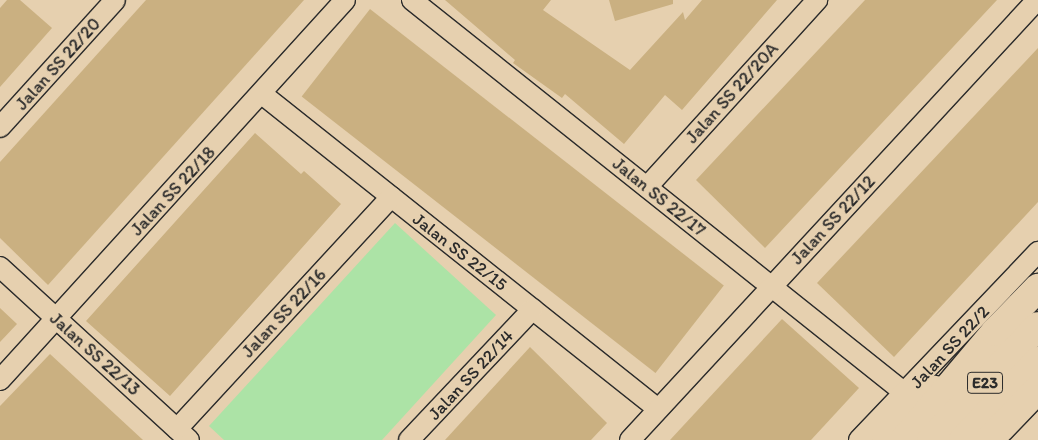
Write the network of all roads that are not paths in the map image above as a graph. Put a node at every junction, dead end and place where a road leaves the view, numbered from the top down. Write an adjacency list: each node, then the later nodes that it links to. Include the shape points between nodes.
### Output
1 (115, 0): 7 (street, Jalan SS 22/20)
2 (345, 0): 6 (street, Jalan SS 22/18)
3 (412, 0): 8 (street, Jalan SS 22/17)
4 (817, 0): 8 (street, Jalan SS 22/20A)
5 (1037, 0): 12 (street, Jalan SS 22/12)
6 (262, 94): 9 (street, Jalan SS 22/15); 15 (street, Jalan SS 22/18)
7 (0, 127)
8 (647, 187): 12 (street, Jalan SS 22/17)
9 (391, 197): 14 (street, Jalan SS 22/15); 23 (street, Jalan SS 22/16)
10 (1038, 252): 21 (street, Jalan SS 22/2)
11 (0, 268): 15 (street, Jalan SS 22/13)
12 (772, 287): 21 (street, Jalan SS 22/17); 22 (street, Jalan SS 22/12)
13 (1038, 288): 17 (highway)
14 (533, 310): 22 (street, Jalan SS 22/15); 24 (street, Jalan SS 22/14)
15 (55, 318): 19 (street, Jalan SS 22/18); 23 (street, Jalan SS 22/13)
16 (1038, 326): 29 (highway, E23)
17 (994, 332): 27 (street); 28 (highway)
18 (1038, 361): 30 (highway, E23)
19 (0, 380)
20 (1038, 389): 31 (highway)
21 (906, 394): 26 (street, Jalan SS 22/2)
22 (658, 409): 25 (street, Jalan SS 22/12)
23 (183, 434)
24 (409, 440)
25 (630, 440)
26 (859, 440)
27 (882, 440)
28 (904, 440)
29 (931, 440)
30 (963, 440)
31 (990, 440)

